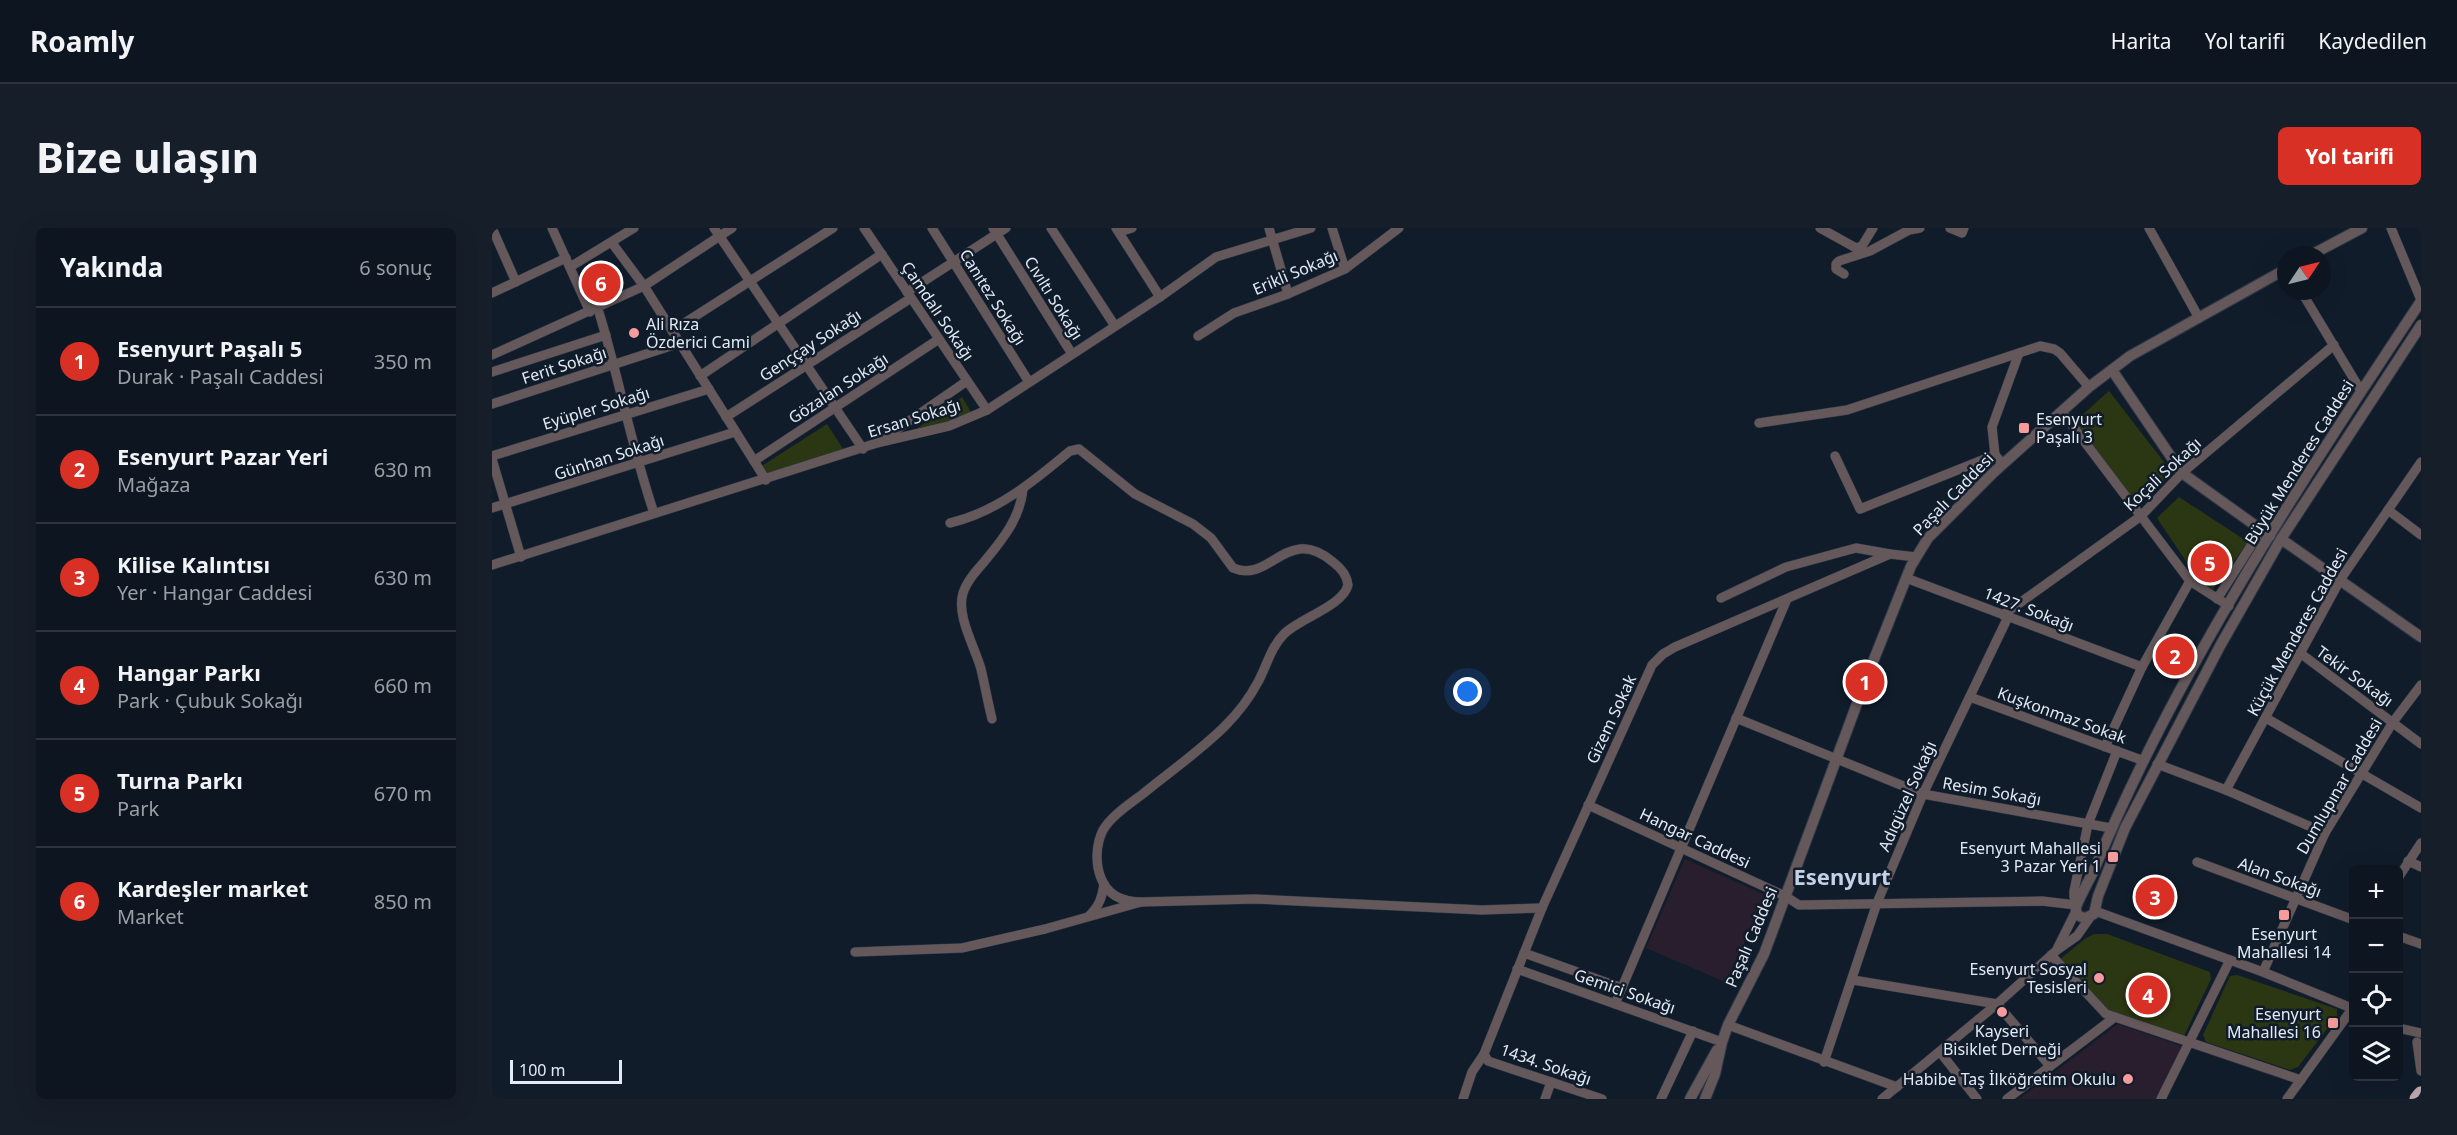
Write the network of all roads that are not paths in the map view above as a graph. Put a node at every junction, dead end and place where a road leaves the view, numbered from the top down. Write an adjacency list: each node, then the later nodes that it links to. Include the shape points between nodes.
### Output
1 (492, 228): 36 (street)
2 (552, 228): 30 (street)
3 (634, 228): 27 (street)
4 (732, 228): 25 (street)
5 (833, 228): 35 (street)
6 (864, 228): 29 (street, Çamdalı Sokağı)
7 (932, 228): 31 (street, Canıtez Sokağı)
8 (1006, 228): 24 (street, Genççay Sokağı)
9 (1051, 228): 48 (street)
10 (1132, 228): 22 (street)
11 (1269, 228): 26 (street)
12 (1311, 228): 26 (street, Ersan Sokağı)
13 (1332, 228): 32 (street)
14 (1399, 228): 32 (street, Erikli Sokağı)
15 (1820, 228): 16 (street, via 1856,248 1862,246)
16 (1874, 228)
17 (1920, 228): 34 (street, via 1839,261 1836,269)
18 (1950, 228): 23 (street)
19 (2149, 228): 45 (street)
20 (2361, 228): 28 (street)
21 (2391, 228): 43 (street)
22 (1118, 230): 41 (street)
23 (1963, 230)
24 (994, 231): 31 (street, Genççay Sokağı); 56 (street, Cıvıltı Sokağı)
25 (716, 232): 35 (street); 37 (street)
26 (1273, 240): 39 (street); 41 (street, Ersan Sokağı, via 1216,257)
27 (612, 243): 30 (street); 37 (street)
28 (2328, 246)
29 (882, 254): 40 (street, Çamdalı Sokağı); 46 (street)
30 (568, 262): 36 (street); 44 (street)
31 (953, 262): 40 (street, Genççay Sokağı); 64 (street, Canıtez Sokağı)
32 (1345, 269): 39 (street, Erikli Sokağı)
33 (2277, 273): 45 (street, Paşalı Caddesi)
34 (1844, 274)
35 (749, 281): 46 (street); 49 (street)
36 (516, 282): 38 (street)
37 (644, 286): 44 (street); 49 (street)
38 (492, 293)
39 (1288, 294): 51 (street, Erikli Sokağı, via 1234,313)
40 (909, 295): 52 (street, Çamdalı Sokağı); 59 (street, Genççay Sokağı)
41 (1160, 297): 48 (street, Ersan Sokağı)
42 (2306, 300): 54 (street)
43 (2421, 301): 67 (street, Büyük Menderes Caddesi)
44 (594, 311): 50 (street); 57 (street)
45 (2199, 318): 60 (street, Paşalı Caddesi)
46 (778, 323): 59 (street); 62 (street)
47 (2421, 325): 94 (street, Büyük Menderes Caddesi)
48 (1115, 326): 56 (street, Ersan Sokağı)
49 (672, 331): 53 (street)
50 (606, 335): 58 (street); 61 (street)
51 (1198, 336)
52 (939, 339): 63 (street, Çamdalı Sokağı); 69 (street, Gözalan Sokağı)
53 (680, 344): 58 (street, Ferit Sokağı); 62 (street)
54 (2334, 345): 67 (street); 85 (street, Koçali Sokağı)
55 (2019, 353): 65 (street, via 2040,346 2054,349); 74 (street, via 1847,410); 78 (street, via 1992,427)
56 (1072, 354): 64 (street, Ersan Sokağı)
57 (492, 355)
58 (615, 365): 68 (street, Ferit Sokağı); 72 (street)
59 (806, 365): 69 (street); 73 (street, Genççay Sokağı)
60 (2112, 370): 65 (street, Paşalı Caddesi); 85 (street)
61 (492, 372)
62 (700, 376): 66 (street)
63 (967, 381): 70 (street, Çamdalı Sokağı); 76 (street)
64 (1029, 382): 70 (street, Ersan Sokağı)
65 (2089, 387): 71 (street, Paşalı Caddesi)
66 (709, 389): 72 (street, Eyüpler Sokağı); 73 (street)
67 (2361, 391): 94 (street, Büyük Menderes Caddesi)
68 (492, 404)
69 (835, 408): 77 (street); 81 (street, Gözalan Sokağı)
70 (987, 410): 76 (street, Ersan Sokağı, via 949,426)
71 (2062, 412): 84 (street, Paşalı Caddesi); 92 (street)
72 (627, 414): 80 (street, Eyüpler Sokağı); 83 (street)
73 (726, 417): 75 (street)
74 (1759, 423)
75 (735, 432): 81 (street); 83 (street, Günhan Sokağı)
76 (877, 443): 77 (street, Ersan Sokağı)
77 (863, 449): 86 (street, Ersan Sokağı)
78 (1995, 455): 79 (street, via 1860,509); 84 (street)
79 (1836, 456)
80 (492, 457): 88 (street)
81 (754, 461): 86 (street)
82 (2421, 462): 90 (street, Küçük Menderes Caddesi)
83 (637, 464): 88 (street, Günhan Sokağı); 91 (street)
84 (2003, 464): 98 (street, Paşalı Caddesi, via 1928,538)
85 (2182, 473): 92 (street, Koçali Sokağı); 94 (street)
86 (766, 480): 91 (street, Ersan Sokağı)
87 (1023, 489): 93 (street, via 968,518); 115 (street, via 1017,517 963,593 962,606); 137 (street, via 1070,451 1079,449 1135,494 1193,524 1211,538 1233,568 1247,571 1293,550 1311,548 1335,563 1348,579 1342,597 1284,634 1270,653 1258,682 1225,726 1105,827 1098,841 1097,856)
88 (506, 505): 89 (street, Günhan Sokağı); 97 (street)
89 (492, 508)
90 (2388, 510): 95 (street); 101 (street, Küçük Menderes Caddesi)
91 (654, 513): 97 (street, Ersan Sokağı)
92 (2141, 516): 102 (street); 107 (street, Koçali Sokağı)
93 (950, 523)
94 (2271, 535): 101 (street); 105 (street); 106 (street, Büyük Menderes Caddesi); 122 (street, Büyük Menderes Caddesi)
95 (2421, 535)
96 (1890, 554): 98 (street, Gizem Sokak); 103 (street, via 1856,548 1786,567); 104 (street, Gizem Sokak)
97 (521, 557): 99 (street, Ersan Sokağı)
98 (1916, 557): 100 (street, Paşalı Caddesi)
99 (492, 565)
100 (1906, 578): 107 (street, 1427. Sokağı); 120 (street, Paşalı Caddesi)
101 (2340, 580): 108 (street); 109 (street, Küçük Menderes Caddesi)
102 (2190, 581): 105 (street); 110 (street)
103 (1721, 598)
104 (1787, 598): 113 (street); 126 (street, Gizem Sokak, via 1675,647 1652,664)
105 (2217, 599): 106 (street)
106 (2229, 606): 121 (street, Büyük Menderes Caddesi)
107 (2006, 616): 110 (street, 1427. Sokağı); 112 (street, Adıgüzel Sokağı)
108 (2421, 637)
109 (2300, 653): 114 (street, Küçük Menderes Caddesi); 116 (street, Tekir Sokağı)
110 (2142, 667): 118 (street)
111 (2421, 685): 116 (street, Dumlupınar Caddesi)
112 (1971, 697): 118 (street, Kuşkonmaz Sokak); 125 (street, Adıgüzel Sokağı)
113 (1736, 717): 120 (street, Resim Sokağı); 132 (street)
114 (2266, 718): 123 (street); 124 (street, Küçük Menderes Caddesi)
115 (992, 719)
116 (2393, 722): 117 (street, Tekir Sokağı); 123 (street, Dumlupınar Caddesi)
117 (2421, 744)
118 (2105, 747): 119 (street, Kuşkonmaz Sokak)
119 (2117, 751): 121 (street, Kuşkonmaz Sokak); 128 (street)
120 (1837, 760): 125 (street, Resim Sokağı); 138 (street, Paşalı Caddesi)
121 (2144, 761): 129 (street, Büyük Menderes Caddesi)
122 (2157, 764): 124 (street); 144 (street, Büyük Menderes Caddesi, via 2125,828)
123 (2361, 773): 127 (street); 130 (street, Dumlupınar Caddesi)
124 (2226, 790): 130 (street)
125 (1923, 794): 128 (street, Resim Sokağı); 141 (street, Adıgüzel Sokağı)
126 (1588, 805): 132 (street, Hangar Caddesi); 143 (street, Gizem Sokak)
127 (2421, 808)
128 (2088, 824): 129 (street, Resim Sokağı); 142 (street, via 2074,891)
129 (2111, 828): 142 (street, Büyük Menderes Caddesi)
130 (2325, 833): 139 (street, Dumlupınar Caddesi)
131 (2421, 843): 133 (street)
132 (1680, 847): 138 (street, Hangar Caddesi); 156 (street)
133 (2408, 861): 135 (street); 136 (street)
134 (2197, 862): 139 (street, Alan Sokağı)
135 (2421, 867)
136 (2403, 870)
137 (1104, 884): 140 (street, via 1117,897); 145 (street, via 1100,902)
138 (1785, 896): 141 (street, Hangar Caddesi, via 1799,905); 162 (street, Paşalı Caddesi, via 1764,954)
139 (2294, 898): 146 (street, Alan Sokağı); 154 (street, Dumlupınar Caddesi)
140 (1141, 902): 143 (street, via 1256,899 1482,910); 145 (street)
141 (1877, 903): 142 (street, Hangar Caddesi, via 2042,901); 155 (street, Adıgüzel Sokağı)
142 (2077, 905): 144 (street, via 2082,918); 144 (street, via 2089,898 2094,902); 150 (street)
143 (1542, 908): 151 (street, Gizem Sokak)
144 (2094, 912): 150 (street, via 2077,936); 152 (street)
145 (1089, 916): 149 (street, via 962,948)
146 (2351, 919)
147 (2403, 938): 148 (street)
148 (2421, 945)
149 (855, 951)
150 (2054, 952): 158 (street); 161 (street, via 2106,1014)
151 (1524, 953): 153 (street, Gizem Sokak); 156 (street)
152 (2230, 960): 154 (street); 167 (street)
153 (1517, 969): 157 (street, Gemici Sokağı); 169 (street, Gizem Sokak)
154 (2263, 972): 159 (street)
155 (1853, 980): 158 (street); 170 (street, Adıgüzel Sokağı)
156 (1622, 988): 157 (street)
157 (1616, 1004): 164 (street, Gemici Sokağı)
158 (1997, 1004): 168 (street); 171 (street)
159 (2349, 1007)
160 (2349, 1014): 173 (street)
161 (2115, 1017): 167 (street); 171 (street)
162 (1728, 1025): 166 (street, Paşalı Caddesi); 170 (street)
163 (2403, 1030): 165 (street)
164 (1693, 1031): 166 (street, Gemici Sokağı); 180 (street)
165 (2420, 1040): 172 (street)
166 (1722, 1042): 181 (street); 182 (street, Paşalı Caddesi)
167 (2190, 1042): 173 (street); 186 (street)
168 (1940, 1052): 175 (street); 184 (street)
169 (1484, 1054): 174 (street, 1434. Sokağı, via 1488,1061); 177 (street, Gizem Sokak)
170 (1824, 1062): 175 (street)
171 (2050, 1066): 185 (street)
172 (2421, 1071)
173 (2301, 1080): 187 (street)
174 (1551, 1082): 178 (street); 179 (street, 1434. Sokağı)
175 (1897, 1087): 183 (street)
176 (2421, 1094): 188 (highway)
177 (1462, 1099)
178 (1545, 1099)
179 (1602, 1099)
180 (1661, 1099)
181 (1690, 1099)
182 (1705, 1099)
183 (1882, 1099)
184 (1977, 1099)
185 (2007, 1099)
186 (2162, 1099)
187 (2287, 1099)
188 (2417, 1099)

